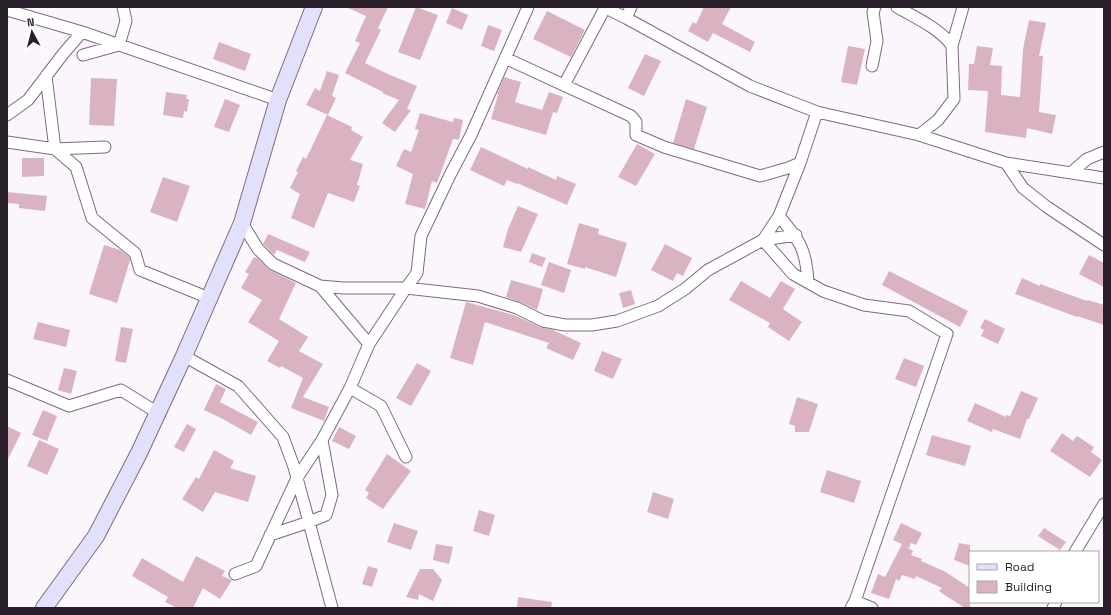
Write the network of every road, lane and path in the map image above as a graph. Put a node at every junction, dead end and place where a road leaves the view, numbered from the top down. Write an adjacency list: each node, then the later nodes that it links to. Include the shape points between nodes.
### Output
1 (123, 7): 12 (street, via 126,21)
2 (314, 7): 19 (main road)
3 (528, 7): 15 (street)
4 (604, 7): 10 (street); 18 (street)
5 (631, 7): 10 (street)
6 (875, 7): 16 (street, via 877,40)
7 (897, 7): 13 (street, via 948,39)
8 (963, 7): 13 (street)
9 (7, 10): 11 (street)
10 (626, 18): 20 (street, via 750,86)
11 (82, 32): 12 (street); 17 (street)
12 (119, 45): 14 (street); 19 (street)
13 (952, 46): 22 (street, via 954,98 938,120)
14 (83, 55)
15 (505, 58): 18 (street); 38 (street, via 471,135 421,236 417,273)
16 (872, 66)
17 (46, 76): 21 (street, via 28,100); 25 (street)
18 (564, 85): 27 (street, via 631,116 636,122 636,134 664,147 760,176)
19 (278, 100): 32 (main road)
20 (817, 112): 22 (street); 27 (street)
21 (7, 114)
22 (918, 135): 28 (street)
23 (7, 142): 25 (street)
24 (105, 147): 25 (street)
25 (55, 149): 39 (street, via 76,167 92,218 135,253 140,270)
26 (1104, 152): 29 (street, via 1087,159)
27 (800, 162): 31 (street)
28 (1006, 163): 29 (street); 35 (street, via 1023,188)
29 (1072, 172): 30 (street)
30 (1104, 178)
31 (779, 216): 33 (street); 34 (street)
32 (242, 223): 37 (street, via 258,249 273,264); 39 (main road)
33 (796, 236): 34 (street); 36 (street, via 804,254)
34 (763, 240): 36 (street, via 793,274); 38 (street, via 708,270 658,306 617,321 592,325 565,325 543,321 517,308 478,296)
35 (1104, 245)
36 (808, 282): 53 (street, via 823,291 864,305 909,311 947,334)
37 (320, 286): 38 (street); 40 (street)
38 (406, 288): 40 (street)
39 (209, 298): 41 (main road)
40 (369, 344): 43 (street)
41 (184, 356): 44 (main road); 47 (street, via 238,386 283,437)
42 (7, 380): 44 (street, via 69,406 121,390)
43 (350, 388): 45 (street); 46 (street, via 381,406)
44 (158, 413): 54 (main road, via 96,536)
45 (322, 440): 47 (street); 49 (street, via 332,495 326,514)
46 (406, 457)
47 (296, 478): 49 (street); 50 (street)
48 (1104, 504): 51 (street)
49 (309, 522): 50 (street); 55 (street)
50 (270, 534): 52 (street, via 256,566)
51 (1076, 551)
52 (235, 574)
53 (853, 605): 56 (street)
54 (44, 608)
55 (332, 608)
56 (872, 608)

